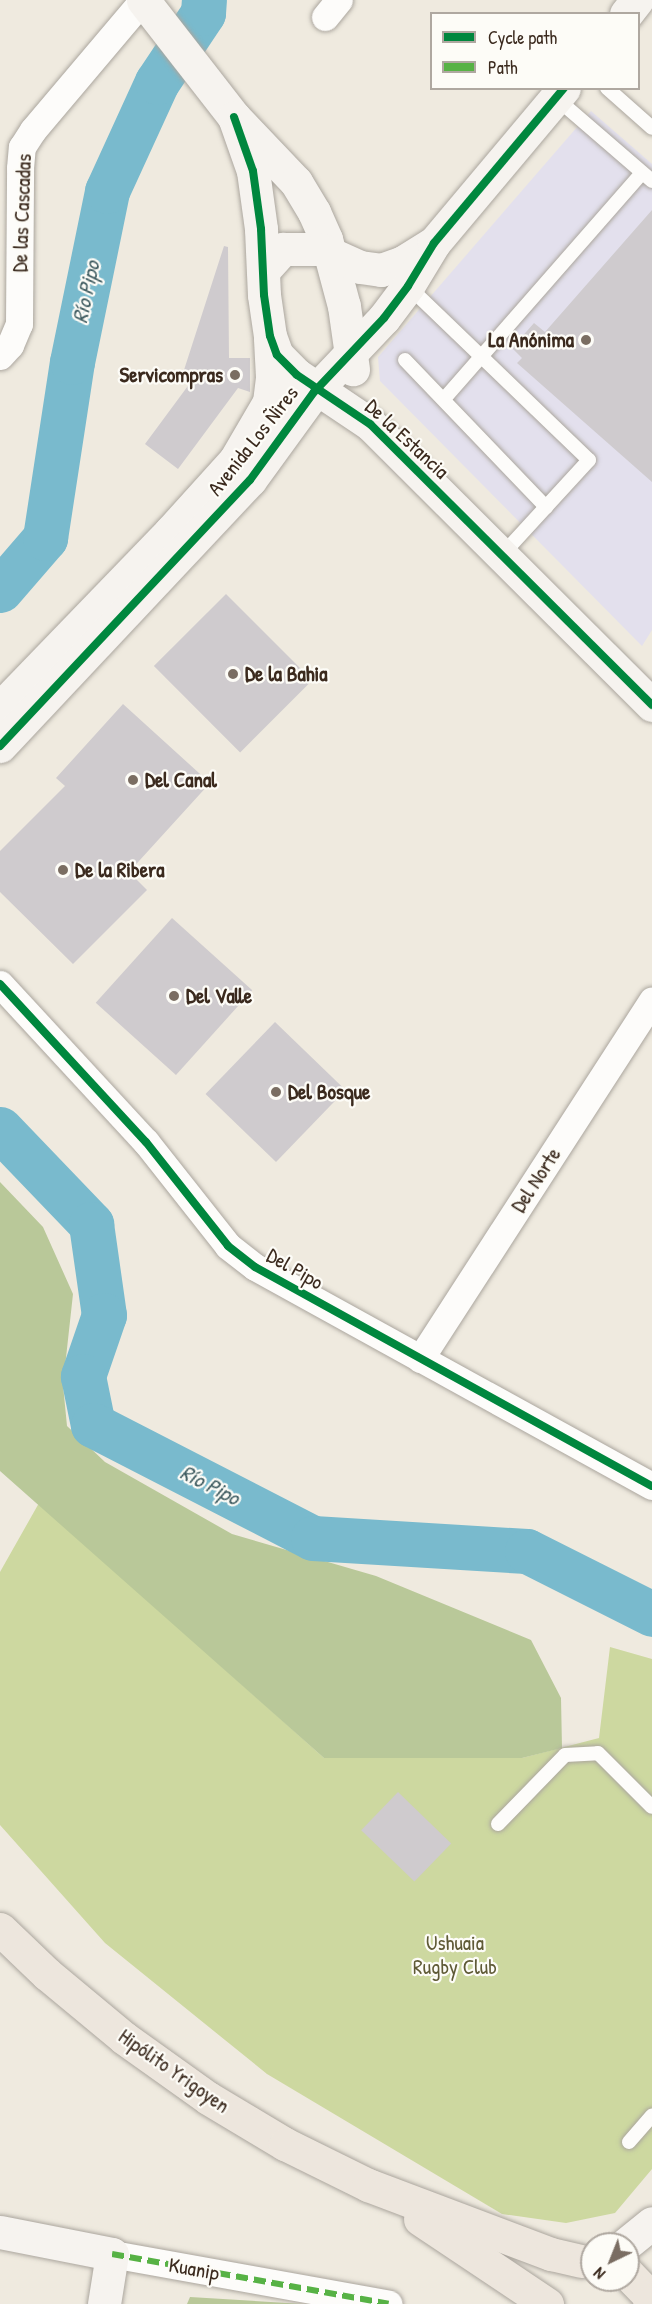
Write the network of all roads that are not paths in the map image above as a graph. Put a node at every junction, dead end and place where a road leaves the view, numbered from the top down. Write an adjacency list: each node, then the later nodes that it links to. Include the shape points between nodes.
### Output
1 (143, 0): 6 (street, De la Estancia); 16 (street, De las Cascadas, via 22,147 19,324)
2 (638, 0): 3 (street)
3 (628, 12)
4 (609, 90): 7 (lane)
5 (560, 93): 8 (lane); 9 (street, Avenida Los Ñires)
6 (225, 105): 10 (street, De la Estancia, via 296,182 314,212); 11 (street, De la Estancia, via 253,171)
7 (652, 128)
8 (647, 177): 15 (lane)
9 (434, 243): 10 (street, Avenida Los Ñires, via 381,270 360,267); 12 (street, Avenida Los Ñires)
10 (330, 253): 11 (street, Avenida Los Ñires, via 311,248 283,249); 14 (street, De la Estancia)
11 (263, 271): 13 (street, De la Estancia)
12 (408, 286): 14 (street, Avenida Los Ñires); 15 (lane)
13 (270, 336): 18 (street, De la Estancia, via 285,365); 22 (street, Avenida Los Ñires, via 272,377 265,411)
14 (352, 352): 18 (street, Avenida Los Ñires); 20 (street, De la Estancia, via 356,399)
15 (482, 355): 19 (lane); 21 (lane, via 589,460)
16 (0, 356)
17 (405, 360): 19 (lane)
18 (318, 388): 20 (street, De la Estancia); 22 (street, Avenida Los Ñires, via 250,480)
19 (444, 399): 21 (lane)
20 (370, 424): 23 (street, De la Estancia)
21 (546, 507): 23 (lane)
22 (178, 540): 25 (street, Avenida Los Ñires); 26 (street, Avenida Los Ñires)
23 (501, 556): 24 (street, De la Estancia)
24 (652, 705)
25 (0, 708)
26 (0, 746)
27 (0, 984): 29 (street, Del Pipo, via 146,1142 228,1246 255,1267)
28 (652, 1001): 29 (street, Del Norte)
29 (420, 1359): 30 (street, Del Pipo)
30 (652, 1486)
31 (652, 1807): 32 (lane, via 598,1753 565,1755)
32 (498, 1824)
33 (0, 1929): 36 (main road, Hipólito Yrigoyen, via 124,2038 208,2098 285,2144)
34 (652, 2116): 35 (lane)
35 (628, 2142)
36 (368, 2185): 41 (main road, Hipólito Yrigoyen, via 550,2254); 45 (main road, Hipólito Yrigoyen)
37 (652, 2223): 39 (street)
38 (0, 2232): 40 (street, Kuanip)
39 (640, 2233)
40 (112, 2254): 43 (street); 44 (street, Kuanip)
41 (580, 2258)
42 (580, 2263): 46 (main road, via 561,2283)
43 (104, 2304)
44 (389, 2304)
45 (547, 2304)
46 (558, 2304)

